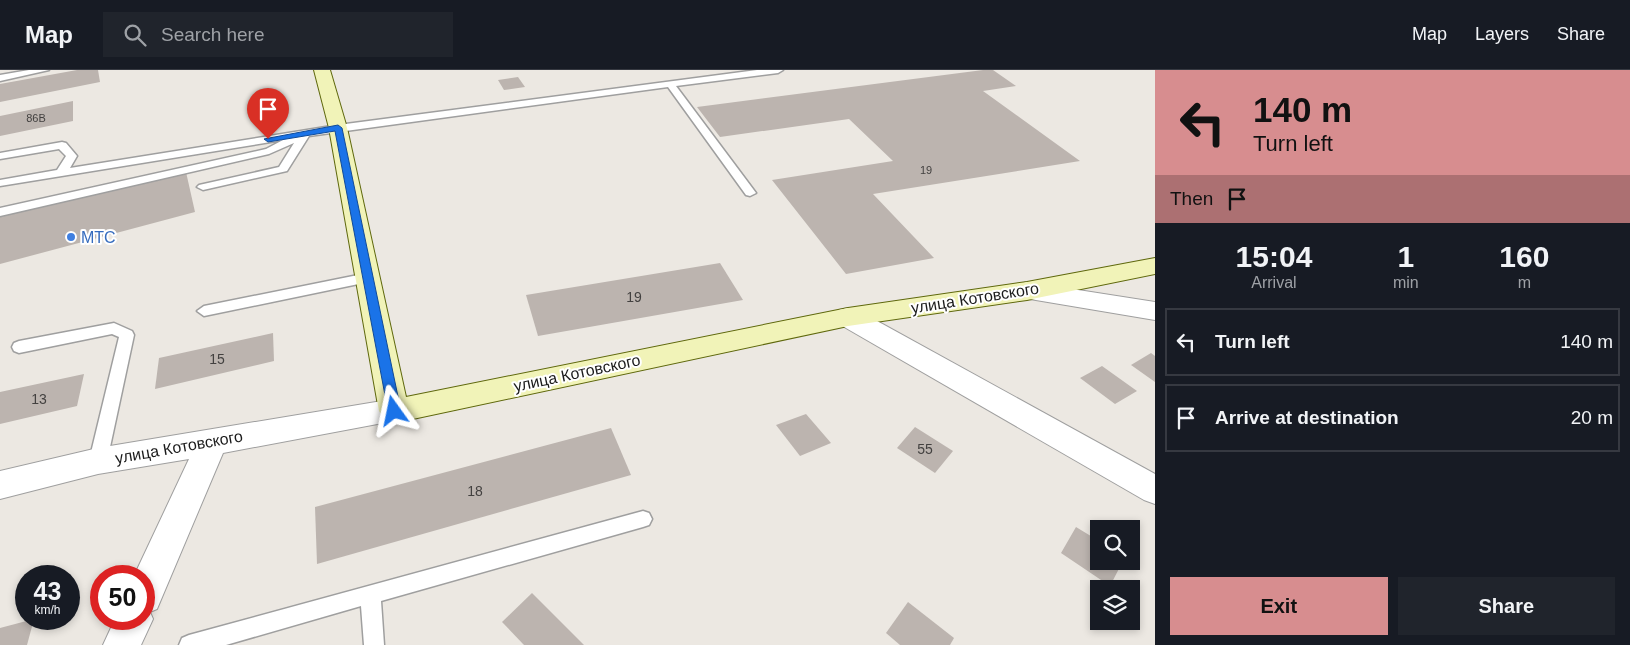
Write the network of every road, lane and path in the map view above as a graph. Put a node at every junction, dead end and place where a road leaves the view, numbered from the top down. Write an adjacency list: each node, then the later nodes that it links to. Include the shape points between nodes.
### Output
1 (44, 70): 4 (lane)
2 (322, 70): 6 (main road)
3 (778, 70): 5 (lane)
4 (0, 78)
5 (670, 84): 6 (lane); 12 (lane)
6 (338, 128): 7 (lane); 15 (main road)
7 (306, 133): 9 (lane); 11 (lane, via 283,169); 13 (lane, via 269,151)
8 (0, 156): 9 (lane, via 62,145 72,156)
9 (61, 173): 10 (lane)
10 (0, 183)
11 (203, 187)
12 (750, 193)
13 (0, 212)
14 (1155, 266): 16 (main road, улица Котовского)
15 (368, 278): 17 (lane); 21 (main road)
16 (1027, 291): 18 (street); 19 (main road, улица Котовского)
17 (204, 311)
18 (1155, 311)
19 (848, 317): 21 (main road, улица Котовского); 25 (street)
20 (19, 347): 23 (lane, via 114,328 127,335)
21 (394, 411): 22 (street, улица Котовского)
22 (212, 442): 23 (street, улица Котовского); 27 (street)
23 (98, 461): 24 (street, улица Котовского)
24 (0, 485)
25 (1155, 490)
26 (643, 519): 28 (lane)
27 (155, 571)
28 (370, 594): 30 (lane); 33 (lane)
29 (129, 630): 31 (street)
30 (237, 638): 32 (lane)
31 (122, 645)
32 (190, 645)
33 (374, 645)

